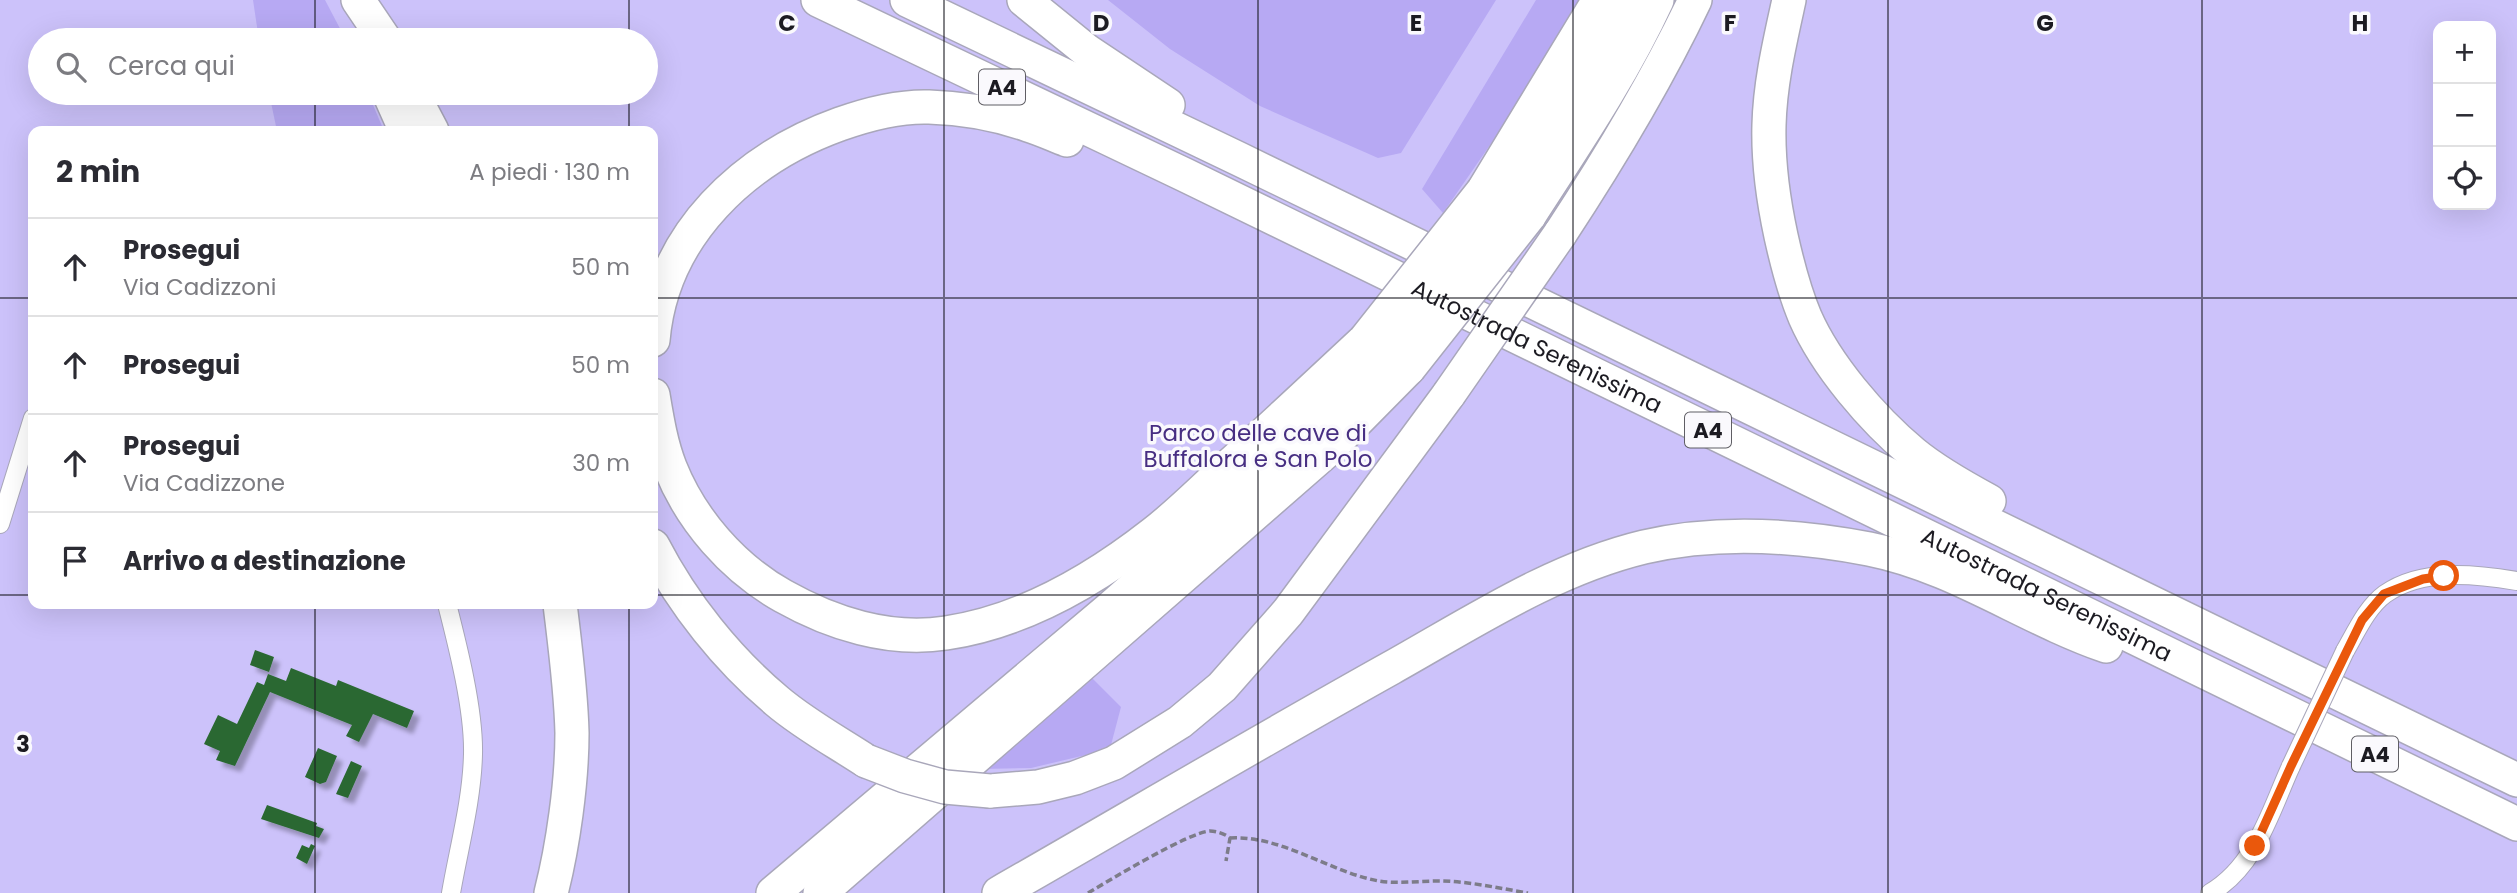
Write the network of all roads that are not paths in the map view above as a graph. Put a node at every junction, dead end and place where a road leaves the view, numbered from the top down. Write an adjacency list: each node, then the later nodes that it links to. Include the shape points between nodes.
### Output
1 (356, 0): 10 (highway); 11 (highway)
2 (818, 0): 17 (highway, Autostrada Serenissima / A4)
3 (907, 0): 16 (highway, Autostrada Serenissima / A4)
4 (1024, 0): 16 (highway, via 1087,51 1196,123)
5 (1599, 0): 18 (highway)
6 (1630, 0): 18 (highway, via 1568,111)
7 (1657, 0): 18 (highway, via 1591,121)
8 (1695, 0): 24 (highway, bridge, via 1619,144 1560,234 1289,612 1222,687 1180,722 1114,763 1038,787 990,791 945,786 866,761 778,702 735,663 698,617)
9 (1789, 0): 28 (highway, via 1776,59 1770,163 1790,273 1805,317 1826,356 1871,412 1924,461 1958,484 2147,585)
10 (364, 28)
11 (376, 28)
12 (394, 105): 14 (highway)
13 (418, 105): 15 (highway)
14 (404, 126)
15 (429, 126)
16 (1240, 159): 28 (highway, Autostrada Serenissima / A4)
17 (1185, 174): 19 (highway, via 988,115 926,107 860,117 794,142 743,176 715,203 681,251); 29 (highway, Autostrada Serenissima / A4)
18 (1506, 203): 20 (highway, bridge); 20 (highway, bridge)
19 (658, 309)
20 (1387, 354): 21 (highway, via 1095,575 1038,605 944,634 899,634 850,626 811,611 742,568 696,515 675,477); 34 (highway, via 1312,430 1180,547); 35 (highway, via 1330,448)
21 (658, 427)
22 (28, 434): 23 (street)
23 (0, 524)
24 (658, 554)
25 (2517, 581): 37 (street, bridge, via 2483,575 2444,576 2384,594 2362,620 2346,651 2255,846 2239,871)
26 (448, 609): 32 (street, via 473,752)
27 (560, 609): 33 (highway, via 572,734)
28 (2249, 650): 30 (highway, Autostrada Serenissima / A4)
29 (2232, 684): 31 (highway, Autostrada Serenissima / A4); 36 (highway, via 2094,642 1917,561 1805,538 1698,538 1594,562 1538,585)
30 (2517, 780)
31 (2517, 824)
32 (451, 893)
33 (551, 893)
34 (773, 893)
35 (820, 893)
36 (999, 893)
37 (2210, 893)

